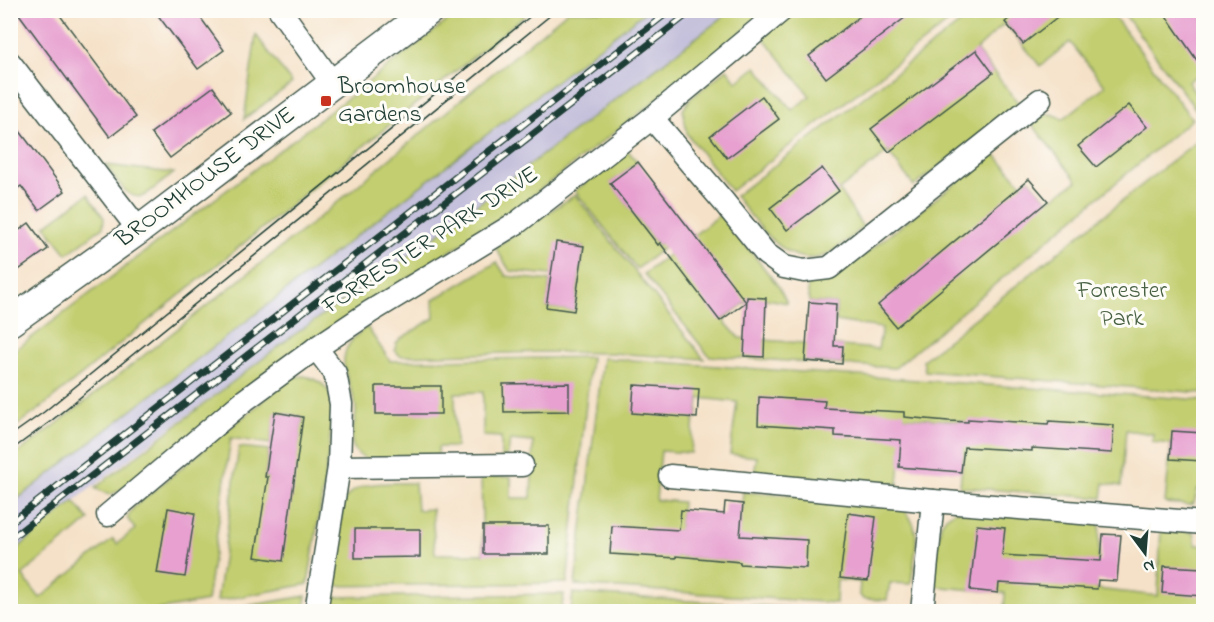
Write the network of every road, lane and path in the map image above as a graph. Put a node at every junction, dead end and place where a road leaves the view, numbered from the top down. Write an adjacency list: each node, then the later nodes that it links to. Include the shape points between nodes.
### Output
1 (280, 10): 5 (street)
2 (430, 10): 5 (street, BROOMHOUSE DRIVE)
3 (782, 10): 7 (street, FORRESTER PARK DRIVE)
4 (10, 63): 8 (street)
5 (333, 84): 8 (street, BROOMHOUSE DRIVE)
6 (1040, 100): 7 (street, via 829,268 804,271 784,267 766,255)
7 (652, 118): 10 (street, FORRESTER PARK DRIVE, via 518,222)
8 (139, 230): 9 (street, BROOMHOUSE DRIVE)
9 (10, 322)
10 (316, 348): 12 (street, via 335,373 341,404); 15 (street, FORRESTER PARK DRIVE, via 245,399)
11 (522, 465): 12 (street)
12 (339, 467): 17 (street)
13 (669, 476): 14 (street)
14 (933, 501): 16 (street); 18 (street)
15 (108, 515)
16 (1203, 523)
17 (316, 612)
18 (922, 612)

